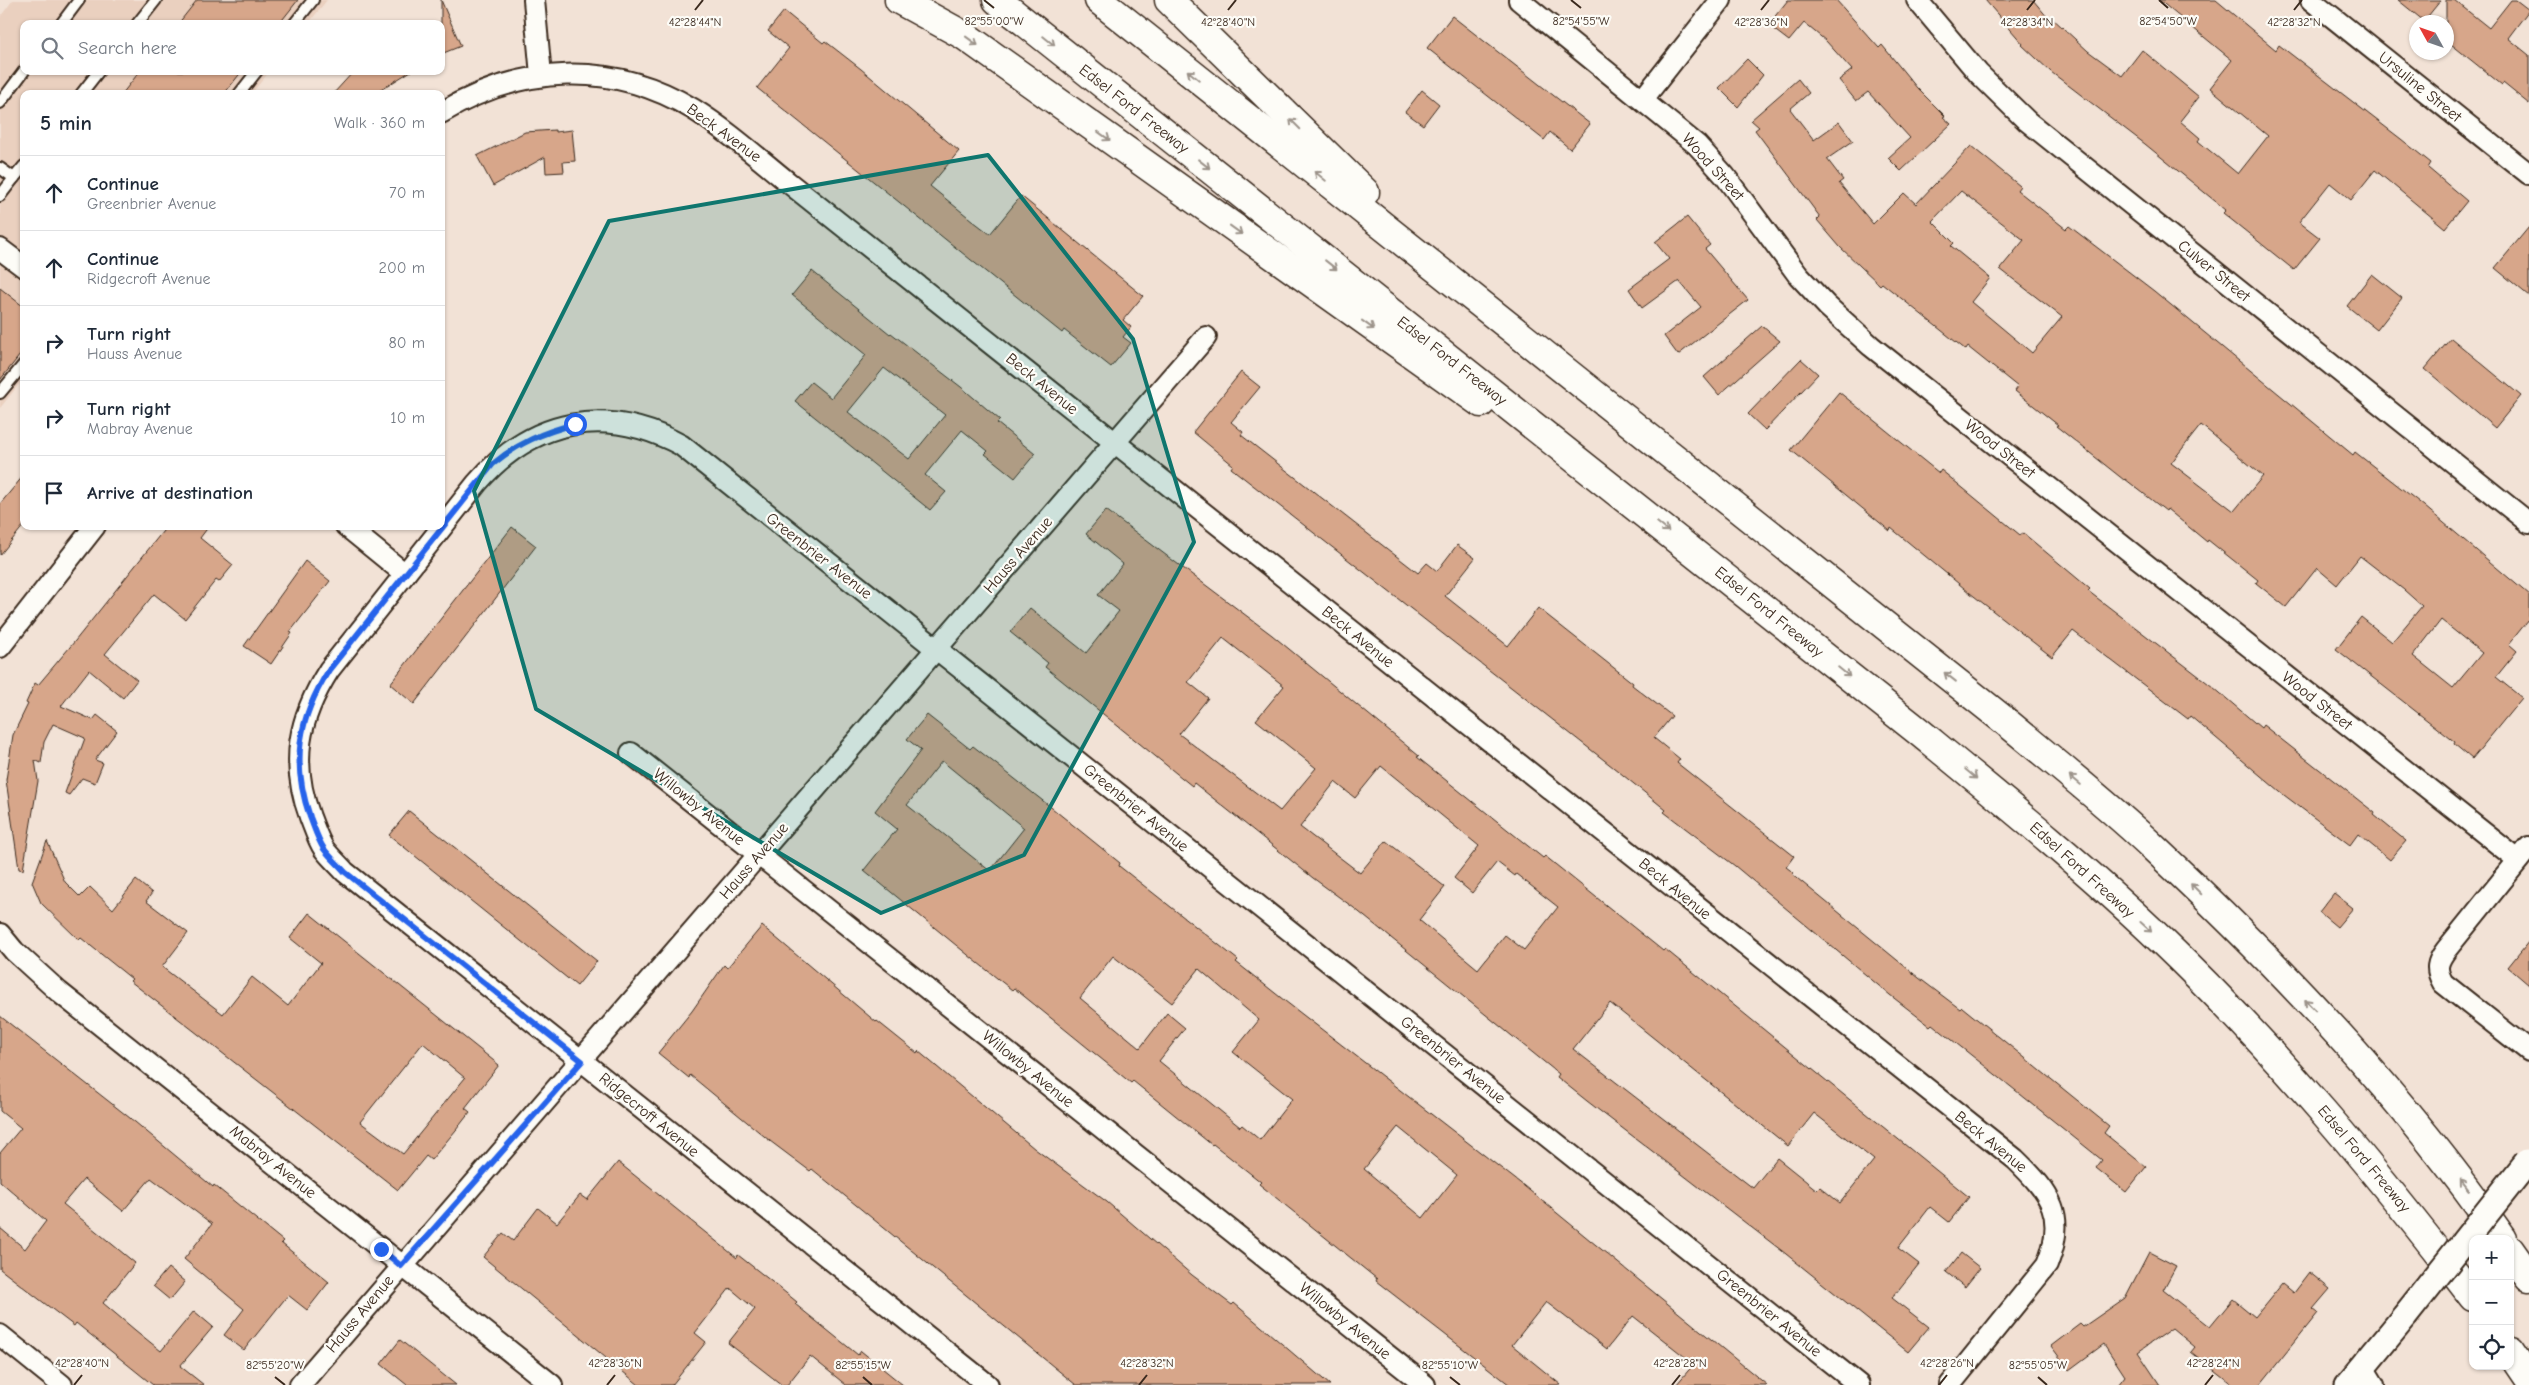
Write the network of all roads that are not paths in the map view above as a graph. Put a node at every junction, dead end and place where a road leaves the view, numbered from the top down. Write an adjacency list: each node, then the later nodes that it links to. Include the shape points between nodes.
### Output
1 (80, 0): 13 (lane)
2 (156, 0): 14 (lane)
3 (313, 0): 15 (lane)
4 (534, 0): 19 (street)
5 (899, 0): 37 (highway, one-way to 37, via 965,36 1449,383)
6 (997, 0): 37 (highway, Edsel Ford Freeway, one-way to 37)
7 (1099, 0): 33 (highway, one-way to 7)
8 (1169, 0): 33 (highway, one-way to 8, via 1377,204)
9 (1519, 0): 22 (street, Wood Street)
10 (1721, 0): 22 (street)
11 (1917, 0): 39 (street, Culver Street, via 1978,73 2027,121)
12 (2312, 0): 27 (street, Ursuline Street)
13 (64, 20)
14 (140, 20)
15 (297, 20)
16 (21, 75): 23 (lane)
17 (97, 75): 20 (lane)
18 (254, 75): 21 (lane)
19 (541, 75): 24 (street, Beck Avenue, via 504,84); 36 (street, Beck Avenue, via 572,74 632,83 666,95 694,110 726,132)
20 (85, 90)
21 (242, 90)
22 (1643, 99): 47 (street, Wood Street, via 1697,145 1725,176 1798,275 1871,346)
23 (0, 103)
24 (445, 111)
25 (0, 168): 28 (lane)
26 (20, 171): 28 (lane)
27 (2529, 174)
28 (14, 178): 29 (lane)
29 (0, 196)
30 (0, 249): 31 (street)
31 (20, 264)
32 (1206, 337): 36 (street, Hauss Avenue)
33 (1522, 337): 53 (highway, one-way to 33, via 2428,1138 2344,1040 2156,850 2010,725)
34 (20, 369): 35 (lane)
35 (0, 393)
36 (1115, 442): 45 (street, Hauss Avenue); 68 (street, Beck Avenue, via 2039,1182 2058,1231 2047,1265)
37 (1624, 497): 57 (highway, Edsel Ford Freeway, one-way to 57, via 2050,839 2163,942 2294,1077 2400,1202)
38 (445, 523): 45 (street, Greenbrier Avenue, via 493,464 534,437 575,424 595,422 649,431 687,450)
39 (2529, 523)
40 (92, 530): 44 (street)
41 (351, 530): 43 (street)
42 (440, 530): 43 (street, Greenbrier Avenue)
43 (405, 574): 51 (street, Ridgecroft Avenue, via 316,691 304,719 299,752 300,779 306,804 324,848 345,872)
44 (0, 647)
45 (937, 649): 48 (street, Hauss Avenue); 67 (street, Greenbrier Avenue)
46 (631, 753): 48 (street, Willowby Avenue)
47 (2524, 854): 50 (street, via 2442,955 2436,969 2443,983)
48 (760, 855): 51 (street, Hauss Avenue); 66 (street, Willowby Avenue)
49 (0, 934): 55 (street, Mabray Avenue, via 59,992)
50 (2529, 1051)
51 (582, 1061): 55 (street, Hauss Avenue); 65 (street, Ridgecroft Avenue)
52 (2528, 1161): 60 (street, bridge, via 2405,1316)
53 (2499, 1235)
54 (2514, 1256): 56 (highway)
55 (401, 1266): 63 (street, Hauss Avenue); 64 (street, Mabray Avenue)
56 (2529, 1277)
57 (2469, 1292)
58 (0, 1336): 62 (street)
59 (2514, 1357): 61 (highway)
60 (2362, 1379)
61 (2529, 1379)
62 (62, 1385)
63 (300, 1385)
64 (552, 1385)
65 (988, 1385)
66 (1425, 1385)
67 (1859, 1385)
68 (1950, 1385)

